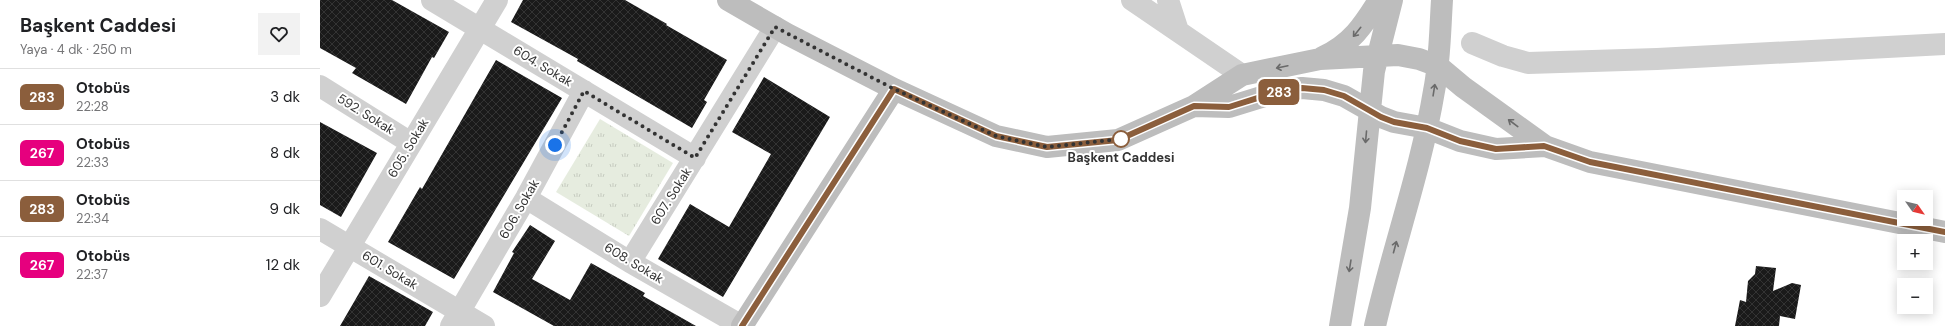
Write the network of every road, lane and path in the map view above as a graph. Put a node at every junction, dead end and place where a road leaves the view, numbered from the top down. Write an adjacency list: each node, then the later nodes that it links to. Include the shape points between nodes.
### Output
1 (432, 0): 10 (street, 604. Sokak)
2 (497, 0): 10 (street, 605. Sokak)
3 (728, 0): 9 (main road)
4 (1132, 0): 11 (street)
5 (1168, 0): 11 (street)
6 (1379, 0): 15 (main road, one-way to 15, via 1352,39)
7 (1392, 0): 14 (main road)
8 (1442, 0): 16 (main road)
9 (775, 27): 19 (main road); 26 (street, 607. Sokak)
10 (480, 28): 20 (street, 604. Sokak); 24 (street, 605. Sokak)
11 (1178, 31): 17 (street)
12 (1472, 43): 13 (street, via 1528,63)
13 (1945, 44)
14 (1376, 57): 15 (main road); 16 (main road, via 1398,55); 22 (main road)
15 (1320, 59): 17 (main road, one-way to 17)
16 (1438, 66): 23 (main road, one-way to 16); 25 (main road, one-way to 16)
17 (1242, 75): 21 (main road)
18 (320, 86): 24 (street, 592. Sokak)
19 (894, 89): 21 (main road, via 996,136 1047,147 1118,140); 35 (main road)
20 (584, 91): 26 (street, 604. Sokak); 27 (street, 606. Sokak)
21 (1194, 106): 22 (main road, via 1229,107 1280,91 1302,88 1324,90 1344,96)
22 (1368, 110): 23 (main road, via 1394,122); 36 (main road, one-way to 36, via 1360,208)
23 (1427, 128): 25 (main road, via 1460,141 1496,149); 37 (main road, one-way to 23)
24 (411, 143): 30 (street, 605. Sokak)
25 (1544, 146): 29 (main road, via 1590,162)
26 (695, 158): 31 (street, 607. Sokak)
27 (526, 198): 31 (street, 608. Sokak); 33 (street, 606. Sokak)
28 (320, 229): 30 (street, 601. Sokak)
29 (1945, 232)
30 (350, 246): 32 (street, 605. Sokak); 33 (street, 601. Sokak)
31 (630, 262): 35 (street, 608. Sokak)
32 (320, 296)
33 (455, 319): 34 (street, 601. Sokak)
34 (484, 326)
35 (742, 326)
36 (1340, 326)
37 (1375, 326)

